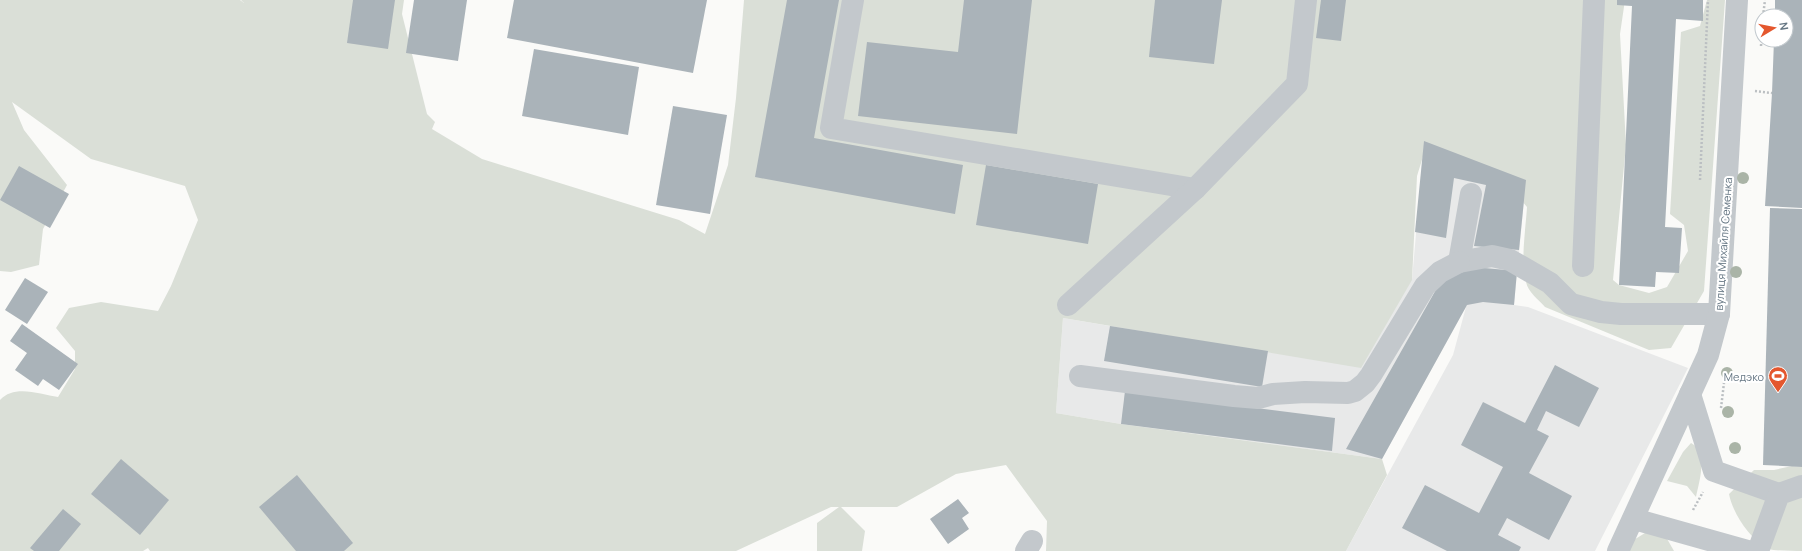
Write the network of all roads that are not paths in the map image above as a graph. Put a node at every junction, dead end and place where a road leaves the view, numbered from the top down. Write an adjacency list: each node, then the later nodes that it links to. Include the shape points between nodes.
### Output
1 (853, 0): 5 (street, via 831,128)
2 (1306, 0): 5 (street, via 1297,84)
3 (1594, 0): 8 (street)
4 (1737, 0): 10 (street, вулиця Михайля Семенка)
5 (1195, 189): 9 (street)
6 (1471, 194): 7 (street)
7 (1459, 262): 10 (street, via 1492,256 1510,260 1550,283 1571,304 1601,312); 11 (street, via 1440,272 1424,286 1372,375 1355,391 1273,394 1258,398)
8 (1583, 266)
9 (1068, 305)
10 (1719, 314): 12 (street, вулиця Михайля Семенка, via 1708,355)
11 (1080, 376)
12 (1690, 394): 14 (street, via 1714,470); 15 (street, вулиця Михайля Семенка)
13 (1802, 486): 14 (street)
14 (1779, 494): 18 (street)
15 (1634, 519): 16 (street, вулиця Михайля Семенка); 17 (street)
16 (1618, 551)
17 (1748, 551)
18 (1758, 551)

